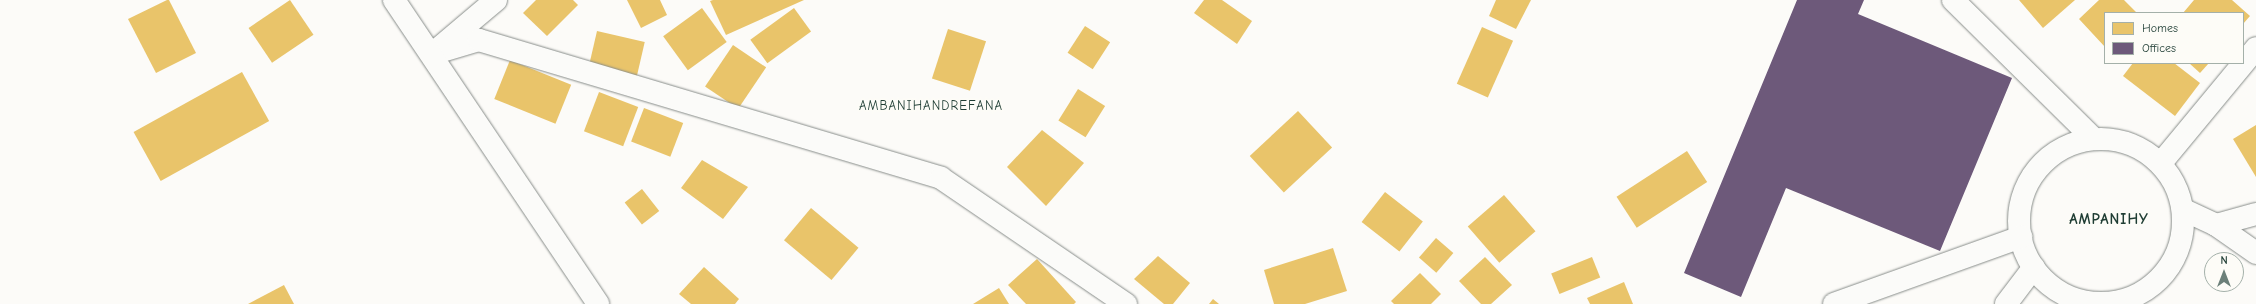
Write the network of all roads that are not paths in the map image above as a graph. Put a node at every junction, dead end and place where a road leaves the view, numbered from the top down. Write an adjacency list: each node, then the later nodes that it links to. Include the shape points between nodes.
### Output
1 (394, 0): 5 (street)
2 (496, 0): 5 (street)
3 (1953, 0): 8 (street)
4 (2256, 48): 6 (street)
5 (432, 54): 17 (street); 18 (street, via 479,40 941,178)
6 (2244, 63)
7 (2243, 64): 9 (street)
8 (2093, 138): 9 (street, via 2117,139); 13 (street, via 2066,146 2044,162 2028,184 2020,210)
9 (2161, 163): 10 (street, via 2176,185)
10 (2184, 210): 12 (street); 16 (street, via 2180,243 2173,262 2155,284 2132,297)
11 (2256, 214): 12 (street)
12 (2216, 225): 14 (street)
13 (2021, 237): 15 (street); 19 (street)
14 (2256, 253)
15 (2034, 267): 16 (street, via 2053,287 2077,299); 20 (street)
16 (2105, 303)
17 (598, 304)
18 (1126, 304)
19 (1834, 304)
20 (2006, 304)

